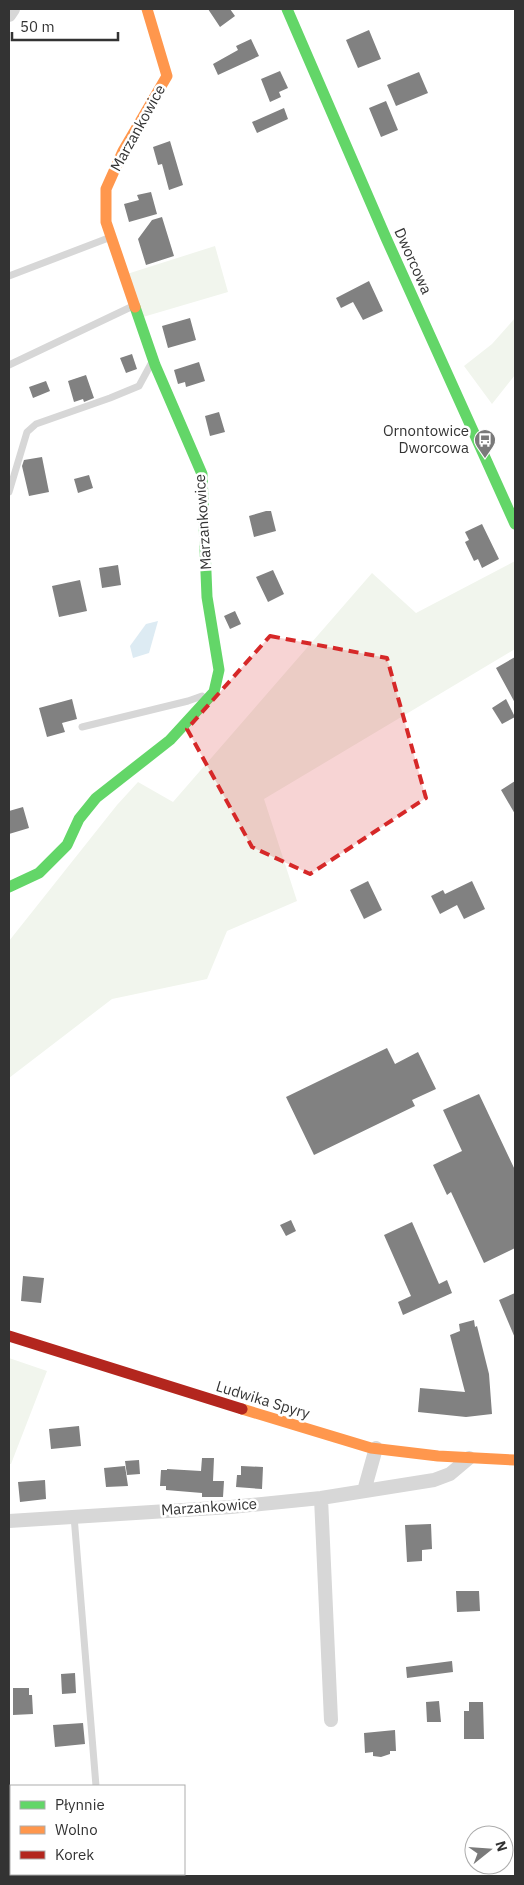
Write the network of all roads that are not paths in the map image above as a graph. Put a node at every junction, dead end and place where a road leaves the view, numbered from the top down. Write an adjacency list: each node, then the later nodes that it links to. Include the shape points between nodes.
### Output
1 (13, 9): 4 (street)
2 (147, 9): 5 (street, Marzankowice, via 167,76 123,151 106,189 106,222)
3 (287, 9): 11 (street, Dworcowa)
4 (9, 15)
5 (111, 237): 6 (lane); 7 (street, Marzankowice)
6 (9, 276)
7 (135, 305): 8 (street, Marzankowice); 9 (lane)
8 (153, 359): 10 (lane, via 139,386 31,428); 12 (street, Marzankowice, via 202,474 207,596 219,670)
9 (9, 365)
10 (9, 492)
11 (515, 524)
12 (214, 692): 13 (lane, via 188,702); 14 (street, via 170,740 96,798 79,819 67,845 39,873)
13 (82, 727)
14 (9, 887)
15 (9, 1336): 16 (street, Ludwika Spyry, via 327,1436)
16 (376, 1448): 17 (street, Ludwika Spyry); 19 (street)
17 (469, 1458): 18 (street, Ludwika Spyry); 19 (street, Marzankowice, via 450,1474 434,1480)
18 (515, 1460)
19 (364, 1491): 20 (street, Marzankowice)
20 (321, 1498): 21 (street, Marzankowice); 23 (street)
21 (74, 1516): 22 (street, Marzankowice); 24 (lane)
22 (9, 1521)
23 (331, 1720)
24 (96, 1785)

